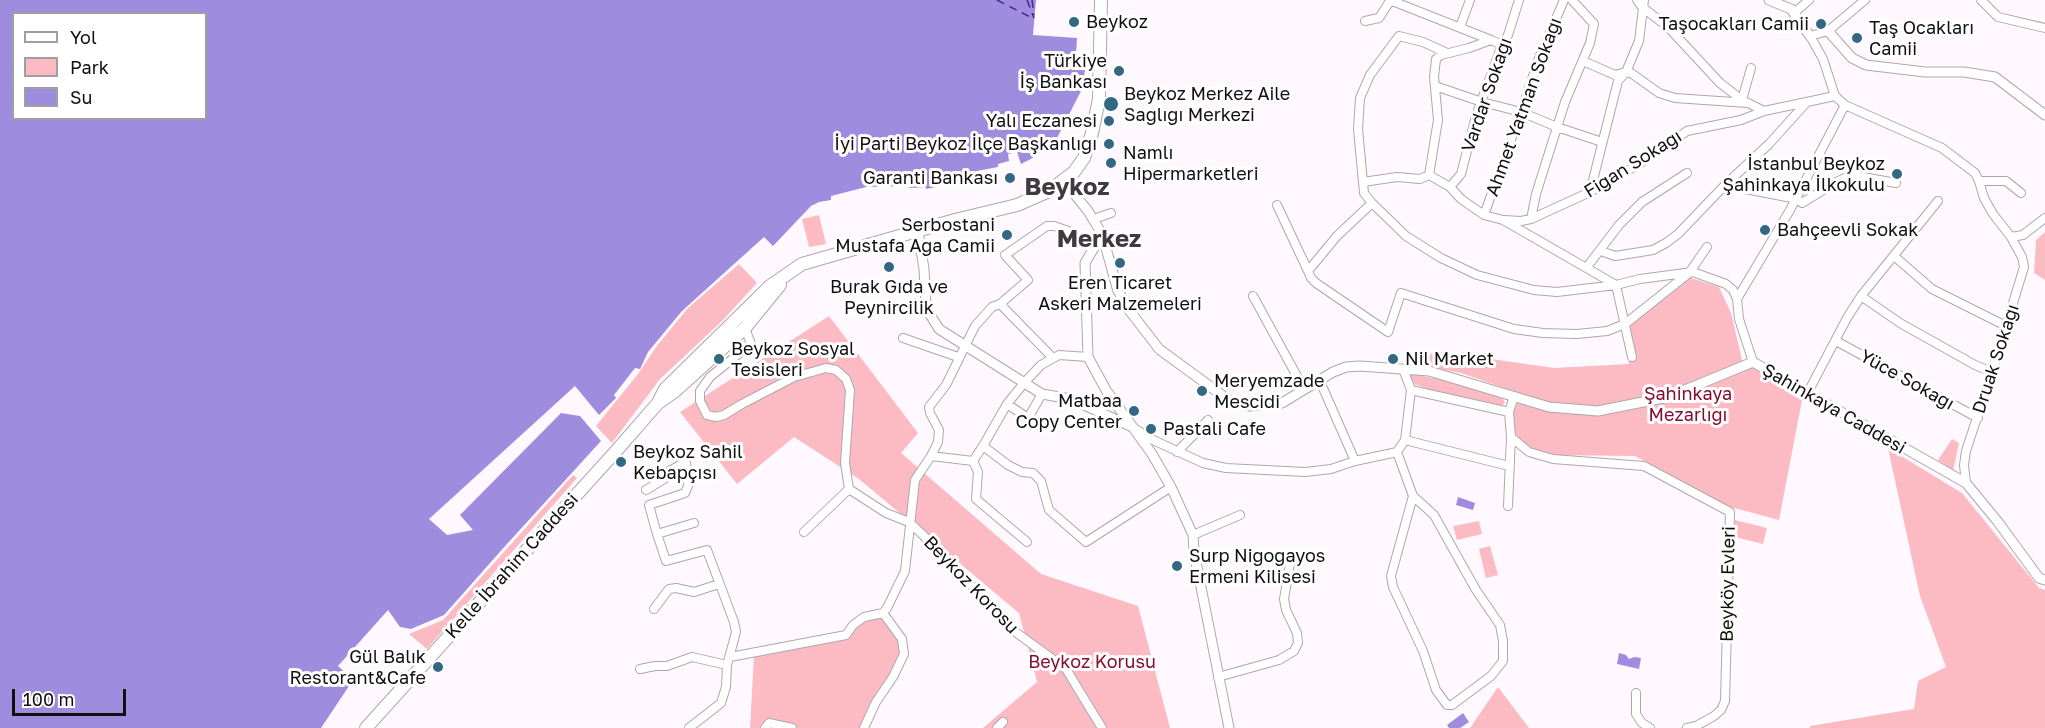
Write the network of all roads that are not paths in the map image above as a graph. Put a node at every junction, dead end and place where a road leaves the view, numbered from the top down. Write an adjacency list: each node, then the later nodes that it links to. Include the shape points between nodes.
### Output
1 (1101, 0): 37 (main road, Kelle İbrahim Caddesi, via 1100,89 1092,133 1084,158)
2 (1390, 0): 13 (street, via 1379,18); 14 (street)
3 (1470, 0): 14 (street)
4 (1519, 0): 19 (street, Vardar Sokağı)
5 (1564, 0): 31 (street, Ahmet Yatman Sokağı)
6 (1572, 0): 21 (street, via 1594,24)
7 (1769, 0): 12 (street)
8 (1809, 0): 12 (street)
9 (1865, 0): 16 (street)
10 (1981, 0): 15 (street, via 1998,17)
11 (1641, 2): 23 (street, via 1639,41); 27 (street, via 1720,83)
12 (1794, 13): 17 (street)
13 (1365, 21)
14 (1460, 27): 18 (street)
15 (2045, 28)
16 (1828, 32): 17 (street); 32 (street, via 1852,58 1866,65 1995,77)
17 (1810, 36): 25 (street, via 1823,59)
18 (1491, 40): 19 (street); 20 (street)
19 (1502, 45): 26 (street, Vardar Sokağı)
20 (1448, 53): 24 (street, via 1436,59); 39 (street, via 1399,36 1370,75 1360,98 1358,129)
21 (1583, 61): 23 (street, via 1615,75); 33 (street)
22 (1751, 68): 27 (street)
23 (1626, 72): 27 (street, via 1659,93 1676,98); 34 (street, via 1618,81)
24 (1435, 86): 26 (street); 36 (street, via 1438,120)
25 (1835, 96): 28 (street, Figan Sokağı); 29 (street)
26 (1482, 102): 31 (street); 42 (street, Vardar Sokağı, via 1461,174)
27 (1745, 102): 30 (street)
28 (1806, 103): 30 (street, Figan Sokağı); 41 (street)
29 (1845, 105): 38 (street, via 1942,148 1975,172); 45 (street)
30 (1764, 111): 43 (street, Figan Sokağı, via 1742,120 1687,131)
31 (1521, 112): 33 (street); 50 (street, Ahmet Yatman Sokağı)
32 (2045, 115)
33 (1557, 127): 34 (street); 53 (street)
34 (1602, 142): 43 (street)
35 (1688, 173): 60 (street, via 1642,202)
36 (1429, 175): 39 (street, via 1420,179 1397,177); 42 (street)
37 (1064, 181): 52 (street, Şahinkaya Caddesi); 55 (main road, Kelle İbrahim Caddesi, via 1017,205)
38 (1979, 181): 44 (street, via 2006,182); 58 (street, Druak Sokağı, via 1993,214)
39 (1363, 182): 47 (street, via 1364,193)
40 (1896, 183): 45 (street, via 1852,175 1806,202)
41 (1725, 185): 45 (street); 60 (street, via 1678,234 1653,250 1615,256)
42 (1450, 187): 50 (street)
43 (1590, 192): 53 (street, Figan Sokağı)
44 (2021, 193)
45 (1797, 199): 69 (street)
46 (1938, 201): 61 (street)
47 (1372, 203): 63 (street); 66 (street, via 1406,236 1477,274 1534,290 1557,292)
48 (1277, 205): 63 (street)
49 (1111, 213): 52 (street)
50 (1484, 215): 54 (street)
51 (2045, 218): 58 (street, via 2023,235)
52 (1094, 219): 57 (street, Şahinkaya Caddesi)
53 (1531, 219): 54 (street, Figan Sokağı)
54 (1503, 220): 62 (street)
55 (918, 231): 65 (main road, Kelle İbrahim Caddesi, via 812,260); 76 (street, via 926,308 939,329)
56 (1074, 233): 70 (street, via 1047,226 1005,255 1028,280)
57 (1102, 234): 78 (street, via 1085,262); 86 (street, Şahinkaya Caddesi, via 1118,291 1129,310 1159,349 1207,386 1240,405 1267,406 1282,403)
58 (2011, 237): 72 (street, Druak Sokağı, via 2024,267)
59 (1707, 247): 64 (street)
60 (1601, 251): 62 (street)
61 (1894, 256): 68 (street); 72 (street, via 1932,289)
62 (1587, 267): 66 (street)
63 (1308, 271): 71 (street, via 1316,283 1388,332 1401,293 1534,332 1577,334 1608,331)
64 (1689, 273): 66 (street); 69 (street, via 1726,284); 71 (street)
65 (788, 275): 73 (main road, Kelle İbrahim Caddesi); 91 (main road, Kelle İbrahim Caddesi, via 770,286 665,389)
66 (1617, 285): 71 (street)
67 (1253, 296): 86 (street)
68 (1861, 296): 75 (street); 83 (street, via 1900,323)
69 (1737, 299): 81 (street, via 1739,319)
70 (1000, 304): 76 (street, via 992,307 975,326); 80 (street)
71 (1625, 324): 79 (street)
72 (2006, 326): 83 (street, Druak Sokağı)
73 (745, 328): 91 (main road, Kelle İbrahim Caddesi); 108 (street, via 751,344 710,377 700,391 707,415 724,415 794,377 826,368 836,370 846,379 850,390 845,463)
74 (903, 338): 77 (street)
75 (1836, 341): 89 (street); 94 (street, Yüce Sokağı)
76 (965, 344): 77 (street); 85 (street)
77 (958, 357): 102 (street, via 946,385 929,407 939,430)
78 (1088, 357): 80 (street); 96 (street)
79 (1632, 357)
80 (1053, 358): 85 (street)
81 (1754, 362): 89 (street, Şahinkaya Caddesi); 90 (street, Şahinkaya Caddesi, via 1668,397 1598,411 1549,407)
82 (1403, 369): 84 (street, Şahinkaya Caddesi, via 1346,367); 87 (street); 90 (street, Şahinkaya Caddesi, via 1429,371)
83 (1992, 372): 94 (street, Druak Sokağı)
84 (1319, 379): 86 (street, Şahinkaya Caddesi); 104 (street)
85 (1024, 383): 88 (street); 92 (street)
86 (1304, 389)
87 (1411, 390): 93 (street); 98 (street)
88 (1042, 394): 92 (street, via 1028,418); 96 (street, via 1071,399)
89 (1807, 394): 106 (street, Şahinkaya Caddesi)
90 (1514, 396): 93 (street)
91 (657, 403): 128 (main road, Kelle İbrahim Caddesi)
92 (1007, 404): 99 (street)
93 (1509, 412): 97 (street)
94 (1978, 418): 106 (street, Druak Sokağı, via 1966,451)
95 (1208, 420): 100 (street)
96 (1132, 426): 100 (street); 107 (street)
97 (1511, 437): 105 (street); 136 (street, Beyköy Evleri, via 1529,453 1553,459 1644,466 1730,512 1725,701 1714,716)
98 (1405, 440): 101 (street); 105 (street)
99 (984, 446): 103 (street); 107 (street, via 1008,465 1033,473 1041,481 1049,510 1086,542)
100 (1177, 452): 104 (street, via 1203,463 1249,470 1305,472)
101 (1397, 452): 104 (street); 110 (street)
102 (931, 456): 103 (street); 113 (street, via 915,480)
103 (973, 461): 118 (street, via 978,472 976,499)
104 (1355, 461)
105 (1509, 466): 111 (street)
106 (1966, 483): 120 (street, Şahinkaya Caddesi, via 2039,578)
107 (1171, 487): 117 (street)
108 (849, 489): 113 (street, Beykoz Korosu, via 886,513); 115 (street)
109 (646, 490): 116 (street, via 664,479 662,475 686,462 685,493 649,505)
110 (1413, 496): 110 (street, via 1391,576 1393,587 1436,690 1447,705 1452,705 1491,676 1503,661 1503,641 1500,625 1434,515)
111 (1508, 506)
112 (1240, 515): 117 (street)
113 (909, 522): 123 (street, via 905,571); 133 (street, Beykoz Korosu, via 1003,622 1066,669)
114 (694, 523): 116 (street)
115 (804, 532)
116 (657, 534): 121 (street, via 666,561 707,550)
117 (1193, 535): 126 (street)
118 (1027, 542)
119 (1290, 564): 126 (street, via 1284,599 1298,633 1299,643 1294,651 1279,660)
120 (2045, 580)
121 (719, 584): 122 (street, via 694,592 669,589); 124 (street, via 736,632)
122 (654, 609)
123 (883, 613): 124 (street, via 864,617 846,634); 132 (street, via 902,639 904,654)
124 (729, 661): 125 (street, via 692,657 667,666); 129 (street, via 721,703)
125 (640, 669)
126 (1218, 677): 134 (street)
127 (1636, 693): 135 (street, via 1636,714)
128 (373, 725)
129 (689, 728)
130 (765, 728): 131 (street, via 769,723)
131 (792, 728)
132 (864, 728)
133 (1102, 728)
134 (1229, 728)
135 (1650, 728)
136 (1687, 728)

